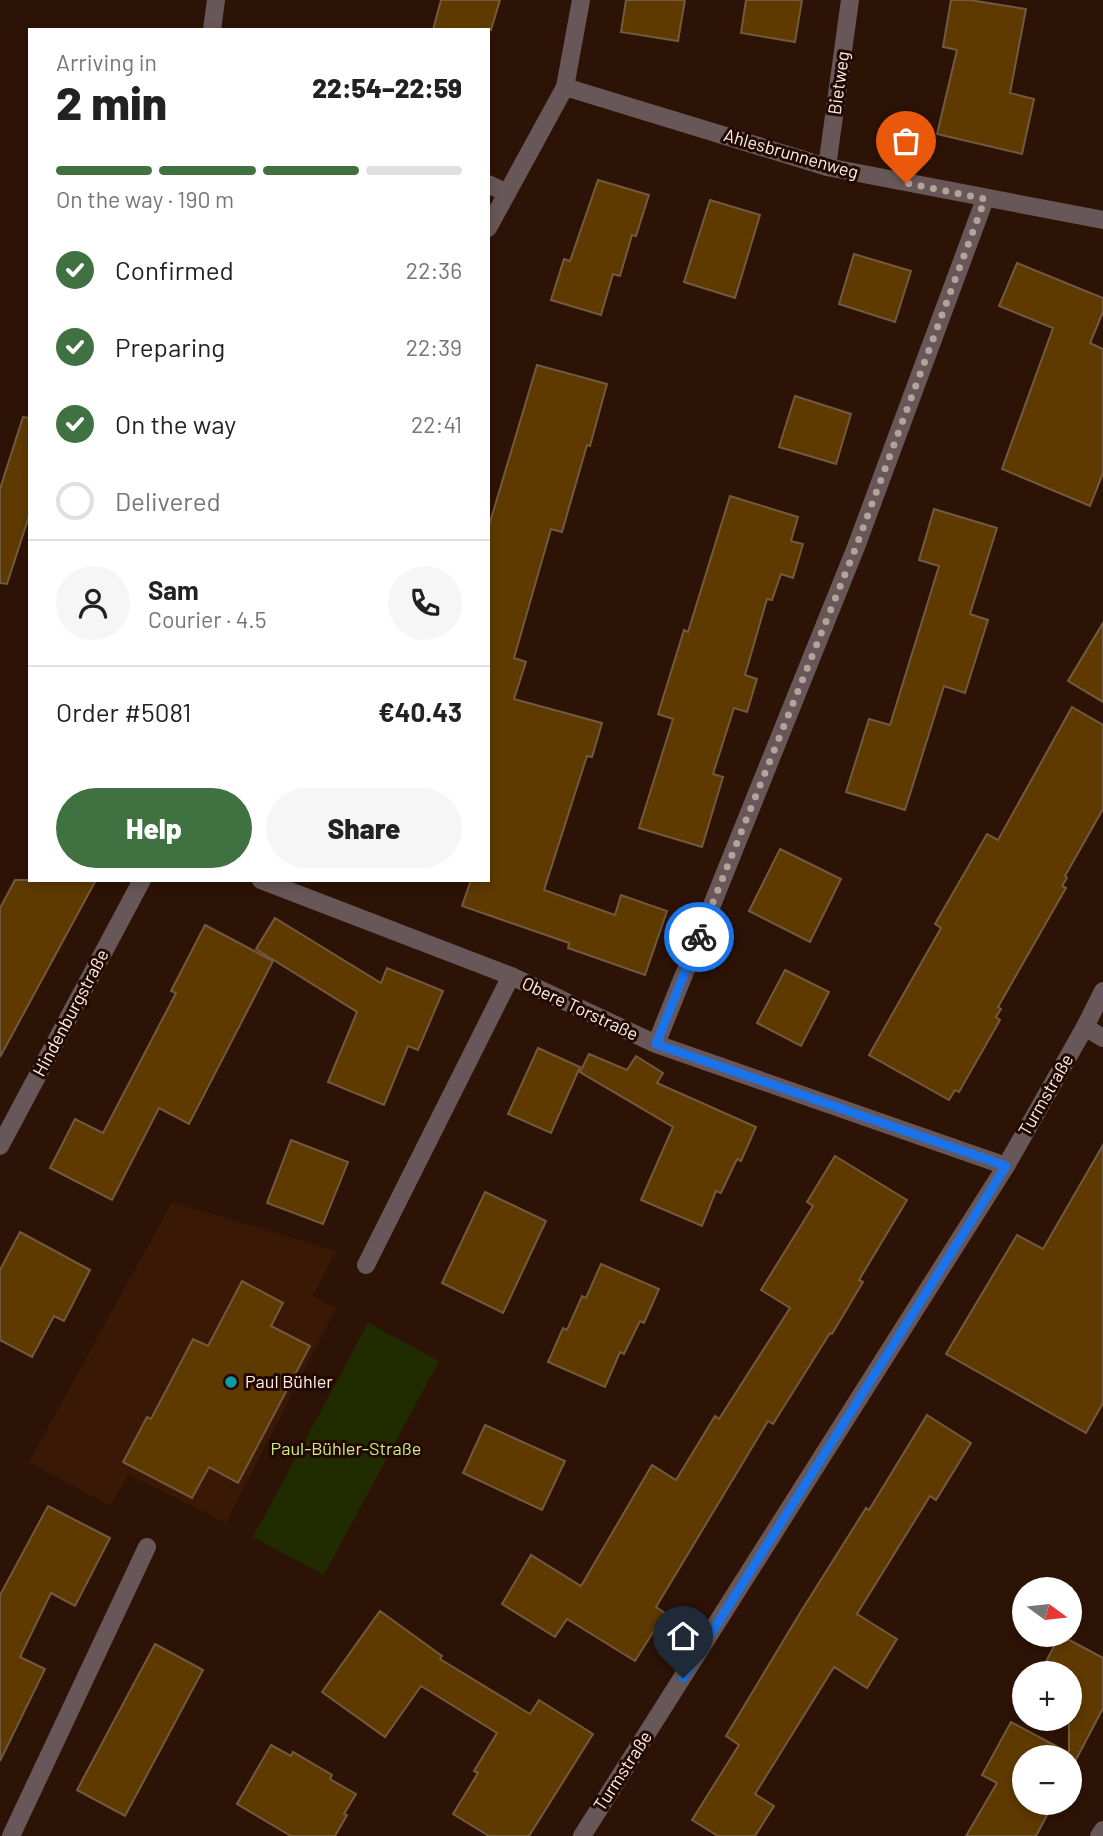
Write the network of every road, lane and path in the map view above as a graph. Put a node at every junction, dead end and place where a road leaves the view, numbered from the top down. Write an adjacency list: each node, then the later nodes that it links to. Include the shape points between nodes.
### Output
1 (216, 0): 4 (street)
2 (581, 0): 5 (street)
3 (850, 0): 6 (street, Bietweg)
4 (212, 28)
5 (565, 87): 6 (street, Ahlesbrunnenweg); 8 (street)
6 (827, 167): 9 (street, Ahlesbrunnenweg)
7 (490, 185): 8 (street)
8 (507, 193): 11 (street)
9 (985, 199): 10 (street, Ahlesbrunnenweg); 18 (street, via 856,547)
10 (1103, 220)
11 (490, 224)
12 (141, 882): 19 (street, Hindenburgstraße)
13 (266, 882): 14 (street, Obere Torstraße)
14 (510, 976): 18 (street, Obere Torstraße); 21 (street, Obere Torstraße)
15 (1103, 991): 16 (street, Turmstraße)
16 (1085, 1027): 17 (street); 20 (street, Turmstraße)
17 (1103, 1038)
18 (656, 1044): 20 (street, Obere Torstraße)
19 (0, 1146)
20 (1006, 1166): 25 (street, Turmstraße)
21 (366, 1265)
22 (147, 1547): 24 (street)
23 (1103, 1830): 26 (street)
24 (11, 1836)
25 (582, 1836)
26 (1100, 1836)

